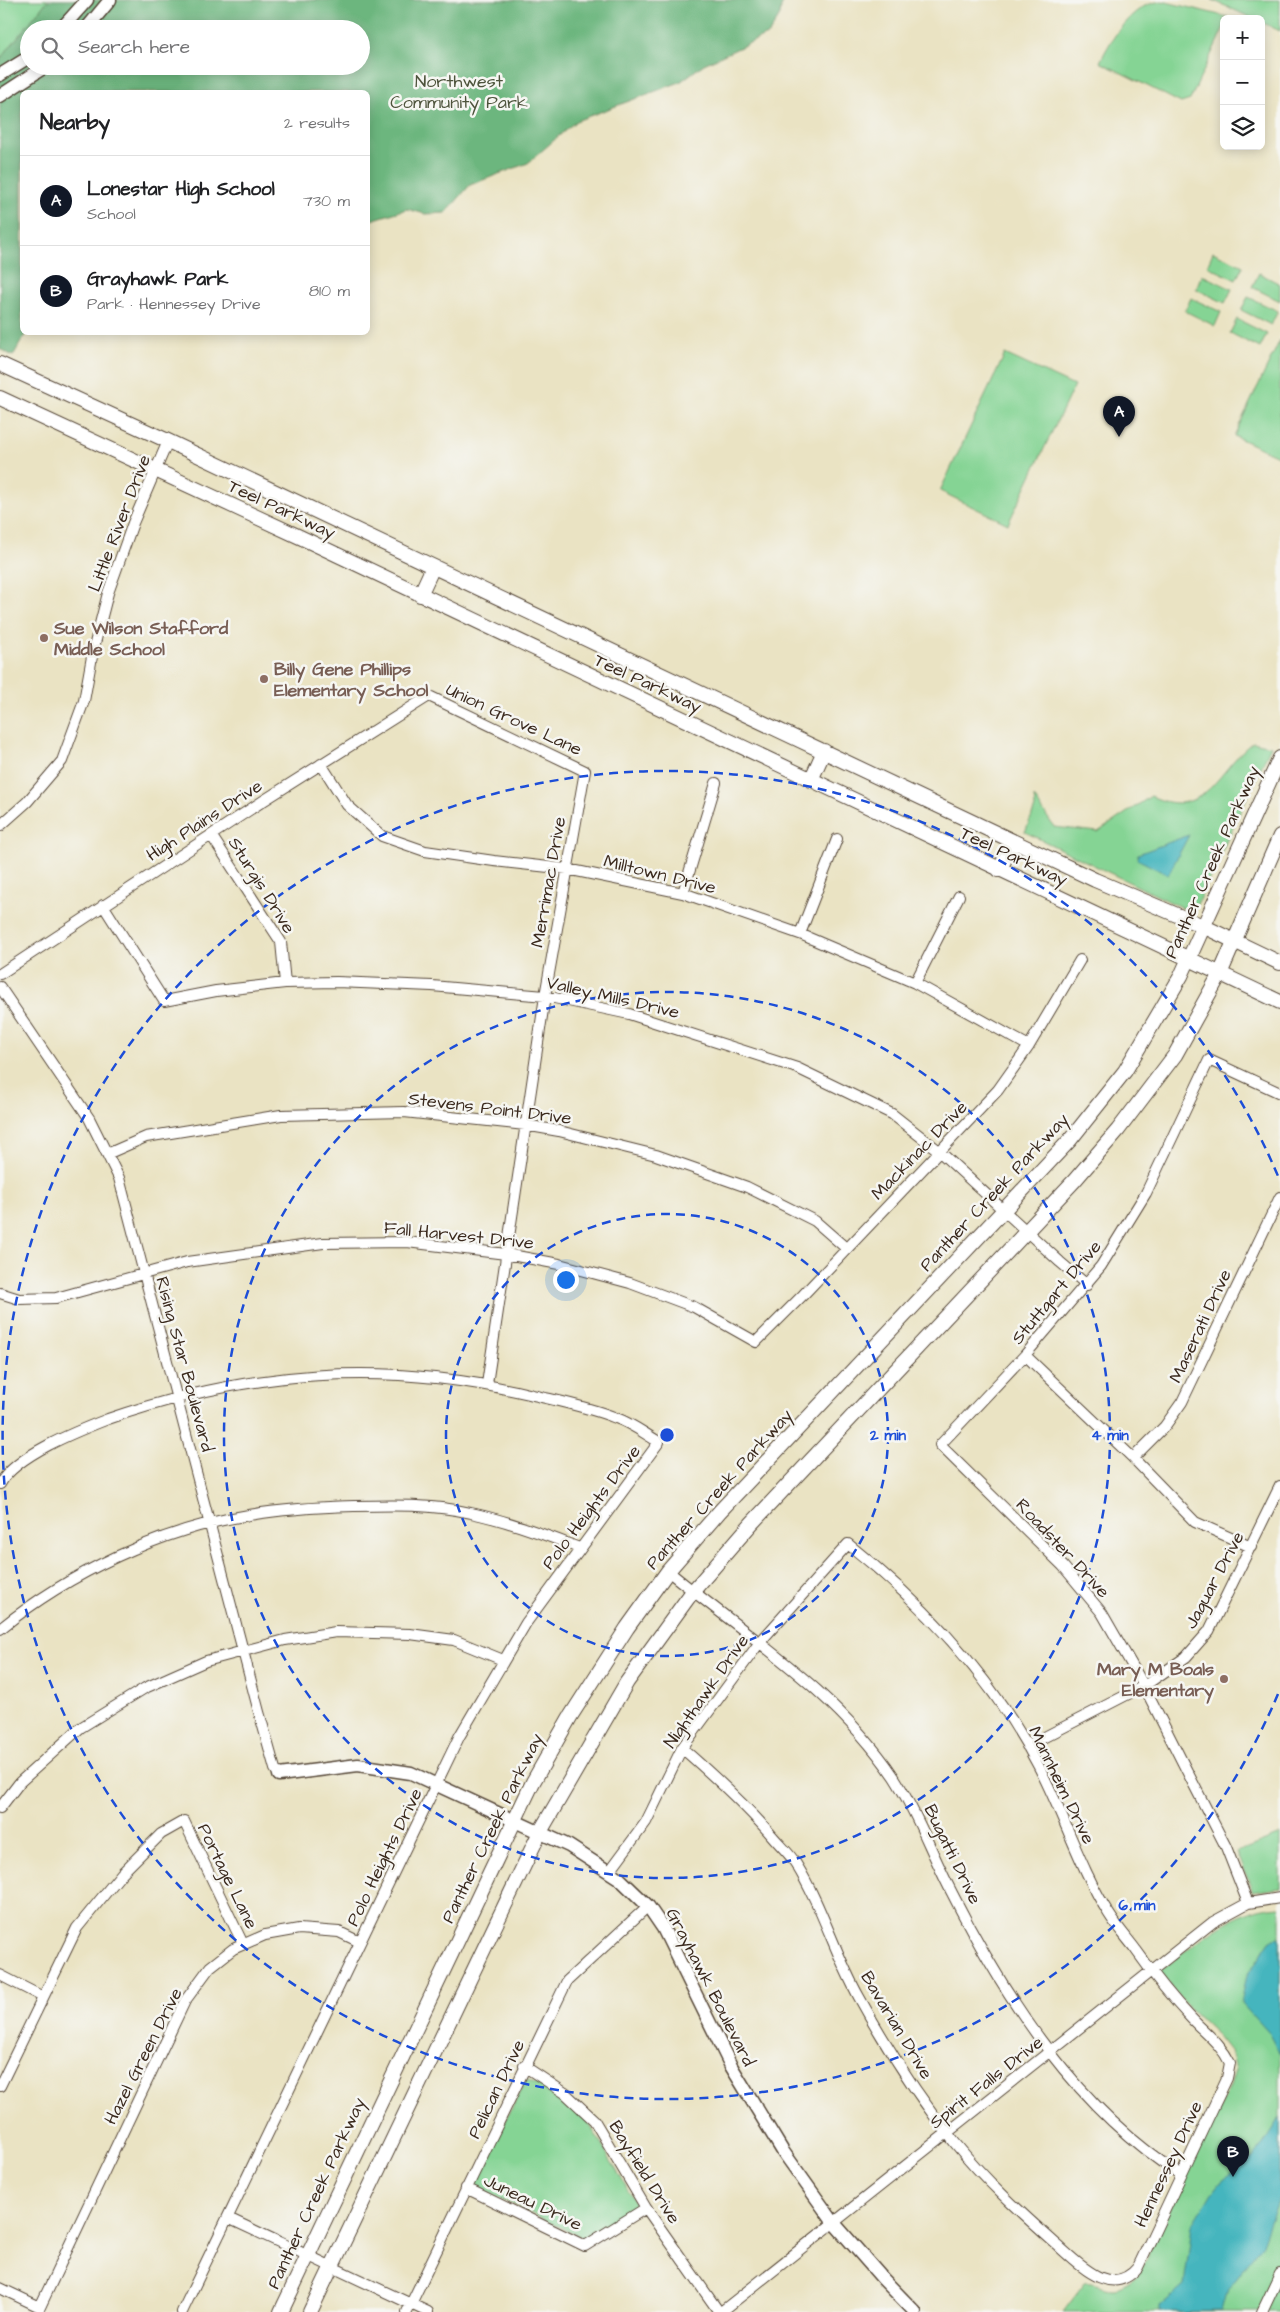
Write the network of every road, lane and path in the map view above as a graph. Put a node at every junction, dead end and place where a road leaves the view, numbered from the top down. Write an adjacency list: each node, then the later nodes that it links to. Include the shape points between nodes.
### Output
1 (87, 0): 3 (street)
2 (110, 0): 4 (street)
3 (70, 20)
4 (93, 20)
5 (20, 63): 6 (street)
6 (0, 75)
7 (32, 75): 8 (street)
8 (0, 96)
9 (0, 364): 11 (main road, Teel Parkway)
10 (0, 398): 12 (main road, Teel Parkway)
11 (168, 441): 12 (street, Little River Drive); 13 (main road, Teel Parkway)
12 (155, 469): 14 (main road, Teel Parkway); 22 (street, Little River Drive, via 108,593 84,702 62,761 27,802)
13 (434, 567): 14 (main road); 16 (main road, Teel Parkway)
14 (420, 595): 20 (main road, Teel Parkway)
15 (429, 696): 18 (street, High Plains Drive); 19 (street, Union Grove Lane)
16 (824, 751): 20 (main road); 26 (main road, Teel Parkway)
17 (1280, 758): 32 (main road, Panther Creek Parkway)
18 (321, 764): 23 (street, High Plains Drive); 27 (street, Milltown Drive, via 347,805 382,836 426,851)
19 (584, 771): 27 (street, Merrimac Drive)
20 (811, 780): 28 (main road, Teel Parkway)
21 (716, 783): 29 (street)
22 (0, 826)
23 (212, 835): 31 (street, High Plains Drive); 40 (street, Sturgis Drive, via 281,942)
24 (1280, 836): 34 (main road)
25 (837, 839): 33 (street)
26 (1014, 842): 28 (main road); 32 (main road, Teel Parkway)
27 (567, 869): 29 (street, Milltown Drive); 43 (street, Merrimac Drive)
28 (999, 870): 35 (main road, Teel Parkway)
29 (682, 893): 33 (street, Milltown Drive)
30 (959, 896): 41 (street)
31 (103, 905): 38 (street, High Plains Drive); 40 (street, Valley Mills Drive, via 164,1000)
32 (1204, 927): 34 (main road, Teel Parkway); 35 (main road, Panther Creek Parkway)
33 (800, 934): 41 (street, Milltown Drive)
34 (1236, 942): 37 (main road, Teel Parkway); 39 (main road)
35 (1189, 959): 39 (main road, Teel Parkway); 51 (main road, Panther Creek Parkway, via 1156,1021 1114,1085 1070,1140)
36 (1080, 960): 45 (street, Mackinac Drive)
37 (1280, 963)
38 (0, 974)
39 (1220, 974): 44 (main road, Teel Parkway); 52 (main road, via 1175,1056 1112,1137)
40 (285, 984): 43 (street, Valley Mills Drive, via 337,982 432,986)
41 (915, 984): 45 (street, Milltown Drive)
42 (0, 986): 49 (street, Rising Star Boulevard, via 89,1118)
43 (545, 996): 47 (street, Merrimac Drive); 48 (street, Valley Mills Drive, via 629,1014 797,1068 892,1114)
44 (1280, 1002)
45 (1029, 1046): 48 (street, Mackinac Drive, via 998,1090)
46 (1280, 1093): 56 (street, Stuttgart Drive, via 1209,1060 1146,1193)
47 (525, 1125): 49 (street, Stevens Point Drive, via 404,1112 281,1115 146,1137); 53 (street, Stevens Point Drive, via 656,1155 747,1187 815,1222); 54 (street, Merrimac Drive)
48 (939, 1151): 51 (street, Valley Mills Drive); 53 (street, Mackinac Drive)
49 (107, 1154): 55 (street, Rising Star Boulevard, via 119,1178)
50 (1280, 1196): 63 (street, Maserati Drive, via 1182,1402 1165,1426)
51 (1003, 1210): 52 (street, Valley Mills Drive); 70 (main road, Panther Creek Parkway, via 720,1511)
52 (1026, 1232): 56 (street, Valley Mills Drive); 71 (main road, via 752,1523)
53 (847, 1249): 58 (street, Mackinac Drive)
54 (506, 1254): 55 (street, Fall Harvest Drive, via 407,1242 323,1243 187,1262); 58 (street, Fall Harvest Drive, via 560,1264 630,1283 694,1307); 60 (street, Merrimac Drive)
55 (144, 1273): 57 (street, Fall Harvest Drive, via 56,1298 19,1299); 61 (street, Rising Star Boulevard)
56 (1088, 1285): 59 (street, Stuttgart Drive)
57 (0, 1292)
58 (756, 1342)
59 (1025, 1355): 62 (street, Stuttgart Drive); 63 (street)
60 (487, 1384): 61 (street, via 398,1374 326,1374 250,1383); 69 (street, Polo Heights Drive, via 617,1418 659,1442)
61 (177, 1398): 64 (street, via 90,1426 38,1450 5,1476); 66 (street, Rising Star Boulevard)
62 (940, 1445): 76 (street, Roadster Drive, via 1063,1566 1102,1614)
63 (1133, 1458): 68 (street, via 1195,1522)
64 (0, 1484)
65 (1280, 1486): 68 (street, Jaguar Drive)
66 (210, 1523): 69 (street, via 283,1510 400,1504 470,1512 529,1528); 72 (street, via 104,1562); 74 (street, Rising Star Boulevard)
67 (848, 1544): 73 (street, Nighthawk Drive); 77 (street, Mannheim Drive, via 886,1574 951,1638 1001,1702)
68 (1251, 1547): 76 (street, Jaguar Drive, via 1209,1631 1186,1657)
69 (579, 1548): 75 (street, Polo Heights Drive)
70 (668, 1571): 71 (street, Bugatti Drive); 82 (main road, Panther Creek Parkway, via 575,1709)
71 (693, 1591): 73 (street, Bugatti Drive); 83 (main road, via 627,1682)
72 (2, 1623)
73 (760, 1642): 78 (street, Nighthawk Drive); 93 (street, Bugatti Drive, via 814,1687 862,1735 894,1778 920,1822 952,1893 1016,2003)
74 (243, 1650): 75 (street, via 336,1632 410,1634 454,1640); 79 (street, Rising Star Boulevard); 81 (street, via 206,1661 145,1688 80,1728 20,1782)
75 (502, 1660): 80 (street, Polo Heights Drive)
76 (1144, 1686): 77 (street, Jaguar Drive); 86 (street, Roadster Drive, via 1226,1847)
77 (1027, 1746): 90 (street, Mannheim Drive, via 1109,1914)
78 (682, 1748): 84 (street, Nighthawk Drive, via 646,1822); 97 (street, Bavarian Drive, via 759,1820 796,1863 858,1996 900,2067)
79 (279, 1775): 80 (street, Grayhawk Boulevard, via 358,1765 411,1773)
80 (437, 1784): 82 (street, Grayhawk Boulevard); 88 (street, Polo Heights Drive)
81 (0, 1808)
82 (515, 1820): 83 (street, Grayhawk Boulevard); 103 (main road, Panther Creek Parkway)
83 (540, 1832): 84 (street, Grayhawk Boulevard, via 583,1853); 104 (main road)
84 (609, 1872): 87 (street, Grayhawk Boulevard)
85 (1280, 1898): 86 (street, Spirit Falls Drive)
86 (1248, 1903): 90 (street, Spirit Falls Drive, via 1213,1922)
87 (648, 1906): 95 (street, Pelican Drive, via 567,1980); 102 (street, Grayhawk Boulevard, via 663,1928 731,2066 782,2150)
88 (360, 1942): 89 (street, Hazel Green Drive, via 339,1932 299,1929 265,1935); 101 (street, Polo Heights Drive)
89 (243, 1944): 92 (street, Portage Lane, via 184,1821 161,1834 122,1873 77,1928); 107 (street, Hazel Green Drive, via 210,1967 185,2001 40,2307)
90 (1152, 1971): 93 (street, Spirit Falls Drive); 94 (street, Mannheim Drive)
91 (0, 1975): 92 (street)
92 (43, 1997): 96 (street)
93 (1050, 2053): 97 (street, Spirit Falls Drive); 98 (street, Bugatti Drive, via 1127,2134 1157,2160)
94 (1227, 2057): 98 (street, Hennessey Drive, via 1230,2064 1227,2078)
95 (524, 2066): 99 (street, Pelican Drive); 100 (street, Bayfield Drive, via 565,2093 594,2120)
96 (0, 2086)
97 (948, 2133): 102 (street, Spirit Falls Drive); 106 (street, Bavarian Drive, via 1010,2202 1082,2266 1110,2281)
98 (1181, 2175): 106 (street, Hennessey Drive, via 1138,2267)
99 (466, 2188): 100 (street, Juneau Drive, via 585,2246); 108 (street, Pelican Drive)
100 (646, 2208): 113 (street, Bayfield Drive)
101 (228, 2218): 103 (street); 109 (street, Polo Heights Drive)
102 (834, 2223): 113 (street, Spirit Falls Drive); 114 (street, Grayhawk Boulevard)
103 (308, 2256): 104 (street); 110 (main road, Panther Creek Parkway)
104 (331, 2267): 108 (street); 111 (main road)
105 (1280, 2274): 115 (street)
106 (1122, 2280)
107 (0, 2288)
108 (409, 2308): 112 (street)
109 (182, 2312)
110 (281, 2312)
111 (310, 2312)
112 (428, 2312)
113 (720, 2312)
114 (915, 2312)
115 (1262, 2312)

